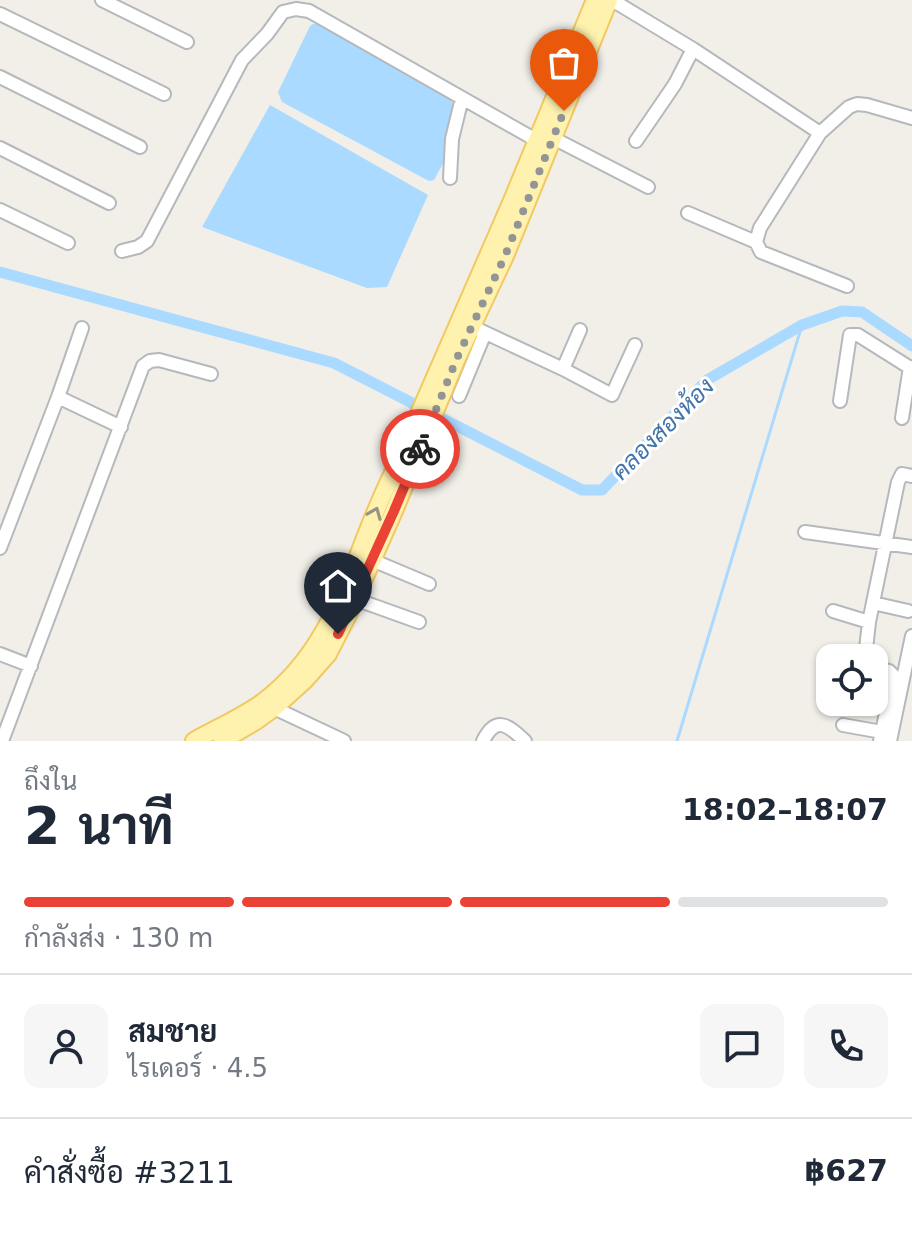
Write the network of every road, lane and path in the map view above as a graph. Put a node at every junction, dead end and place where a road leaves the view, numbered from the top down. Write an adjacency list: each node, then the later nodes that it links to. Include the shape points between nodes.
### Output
1 (102, 0): 5 (street)
2 (595, 0): 12 (main road)
3 (610, 0): 6 (street); 12 (main road)
4 (0, 14): 8 (street)
5 (187, 42)
6 (693, 49): 11 (street); 13 (street)
7 (0, 77): 14 (street)
8 (164, 94)
9 (462, 98): 12 (street); 16 (street); 23 (street, via 309,11 283,12 242,60 147,241)
10 (912, 118): 11 (street, via 857,104)
11 (820, 133): 22 (street, via 760,228)
12 (545, 139): 17 (street); 26 (main road); 29 (main road)
13 (636, 141)
14 (140, 147)
15 (0, 148): 18 (street)
16 (450, 178)
17 (648, 187)
18 (109, 203)
19 (0, 210): 21 (street)
20 (688, 213): 22 (street)
21 (68, 243)
22 (758, 247): 24 (street)
23 (122, 251)
24 (847, 286)
25 (82, 328): 34 (street)
26 (479, 330): 29 (main road); 31 (street); 33 (street)
27 (580, 330): 31 (street)
28 (635, 345): 31 (street, via 612,395)
29 (451, 356): 38 (main road)
30 (911, 368): 35 (street, via 850,335); 36 (street)
31 (563, 369)
32 (211, 374): 37 (street, via 150,361 143,366)
33 (459, 396)
34 (58, 397): 37 (street); 43 (street)
35 (840, 401)
36 (902, 418)
37 (121, 427): 55 (street)
38 (401, 474): 44 (main road); 58 (main road, one-way to 38, via 329,624 383,493)
39 (912, 476): 41 (street, via 900,476)
40 (805, 532): 41 (street)
41 (885, 543): 42 (street); 47 (street)
42 (912, 547)
43 (0, 548)
44 (372, 560): 45 (street); 46 (main road)
45 (429, 584)
46 (355, 599): 50 (street); 58 (main road, via 328,654 305,680)
47 (873, 603): 49 (street); 51 (street)
48 (833, 611): 51 (street)
49 (908, 611)
50 (419, 622)
51 (869, 622): 53 (street)
52 (912, 636): 57 (street)
53 (867, 644)
54 (0, 654): 55 (street)
55 (31, 666): 63 (street)
56 (888, 671): 59 (street, via 894,676)
57 (908, 679): 62 (street)
58 (268, 705): 64 (main road); 65 (main road, via 256,721); 66 (street)
59 (888, 713)
60 (888, 716): 62 (street)
61 (843, 725): 62 (street)
62 (884, 738)
63 (2, 741)
64 (194, 741)
65 (222, 741)
66 (344, 741)
67 (483, 741): 68 (street, via 488,730 502,725)
68 (525, 741)

